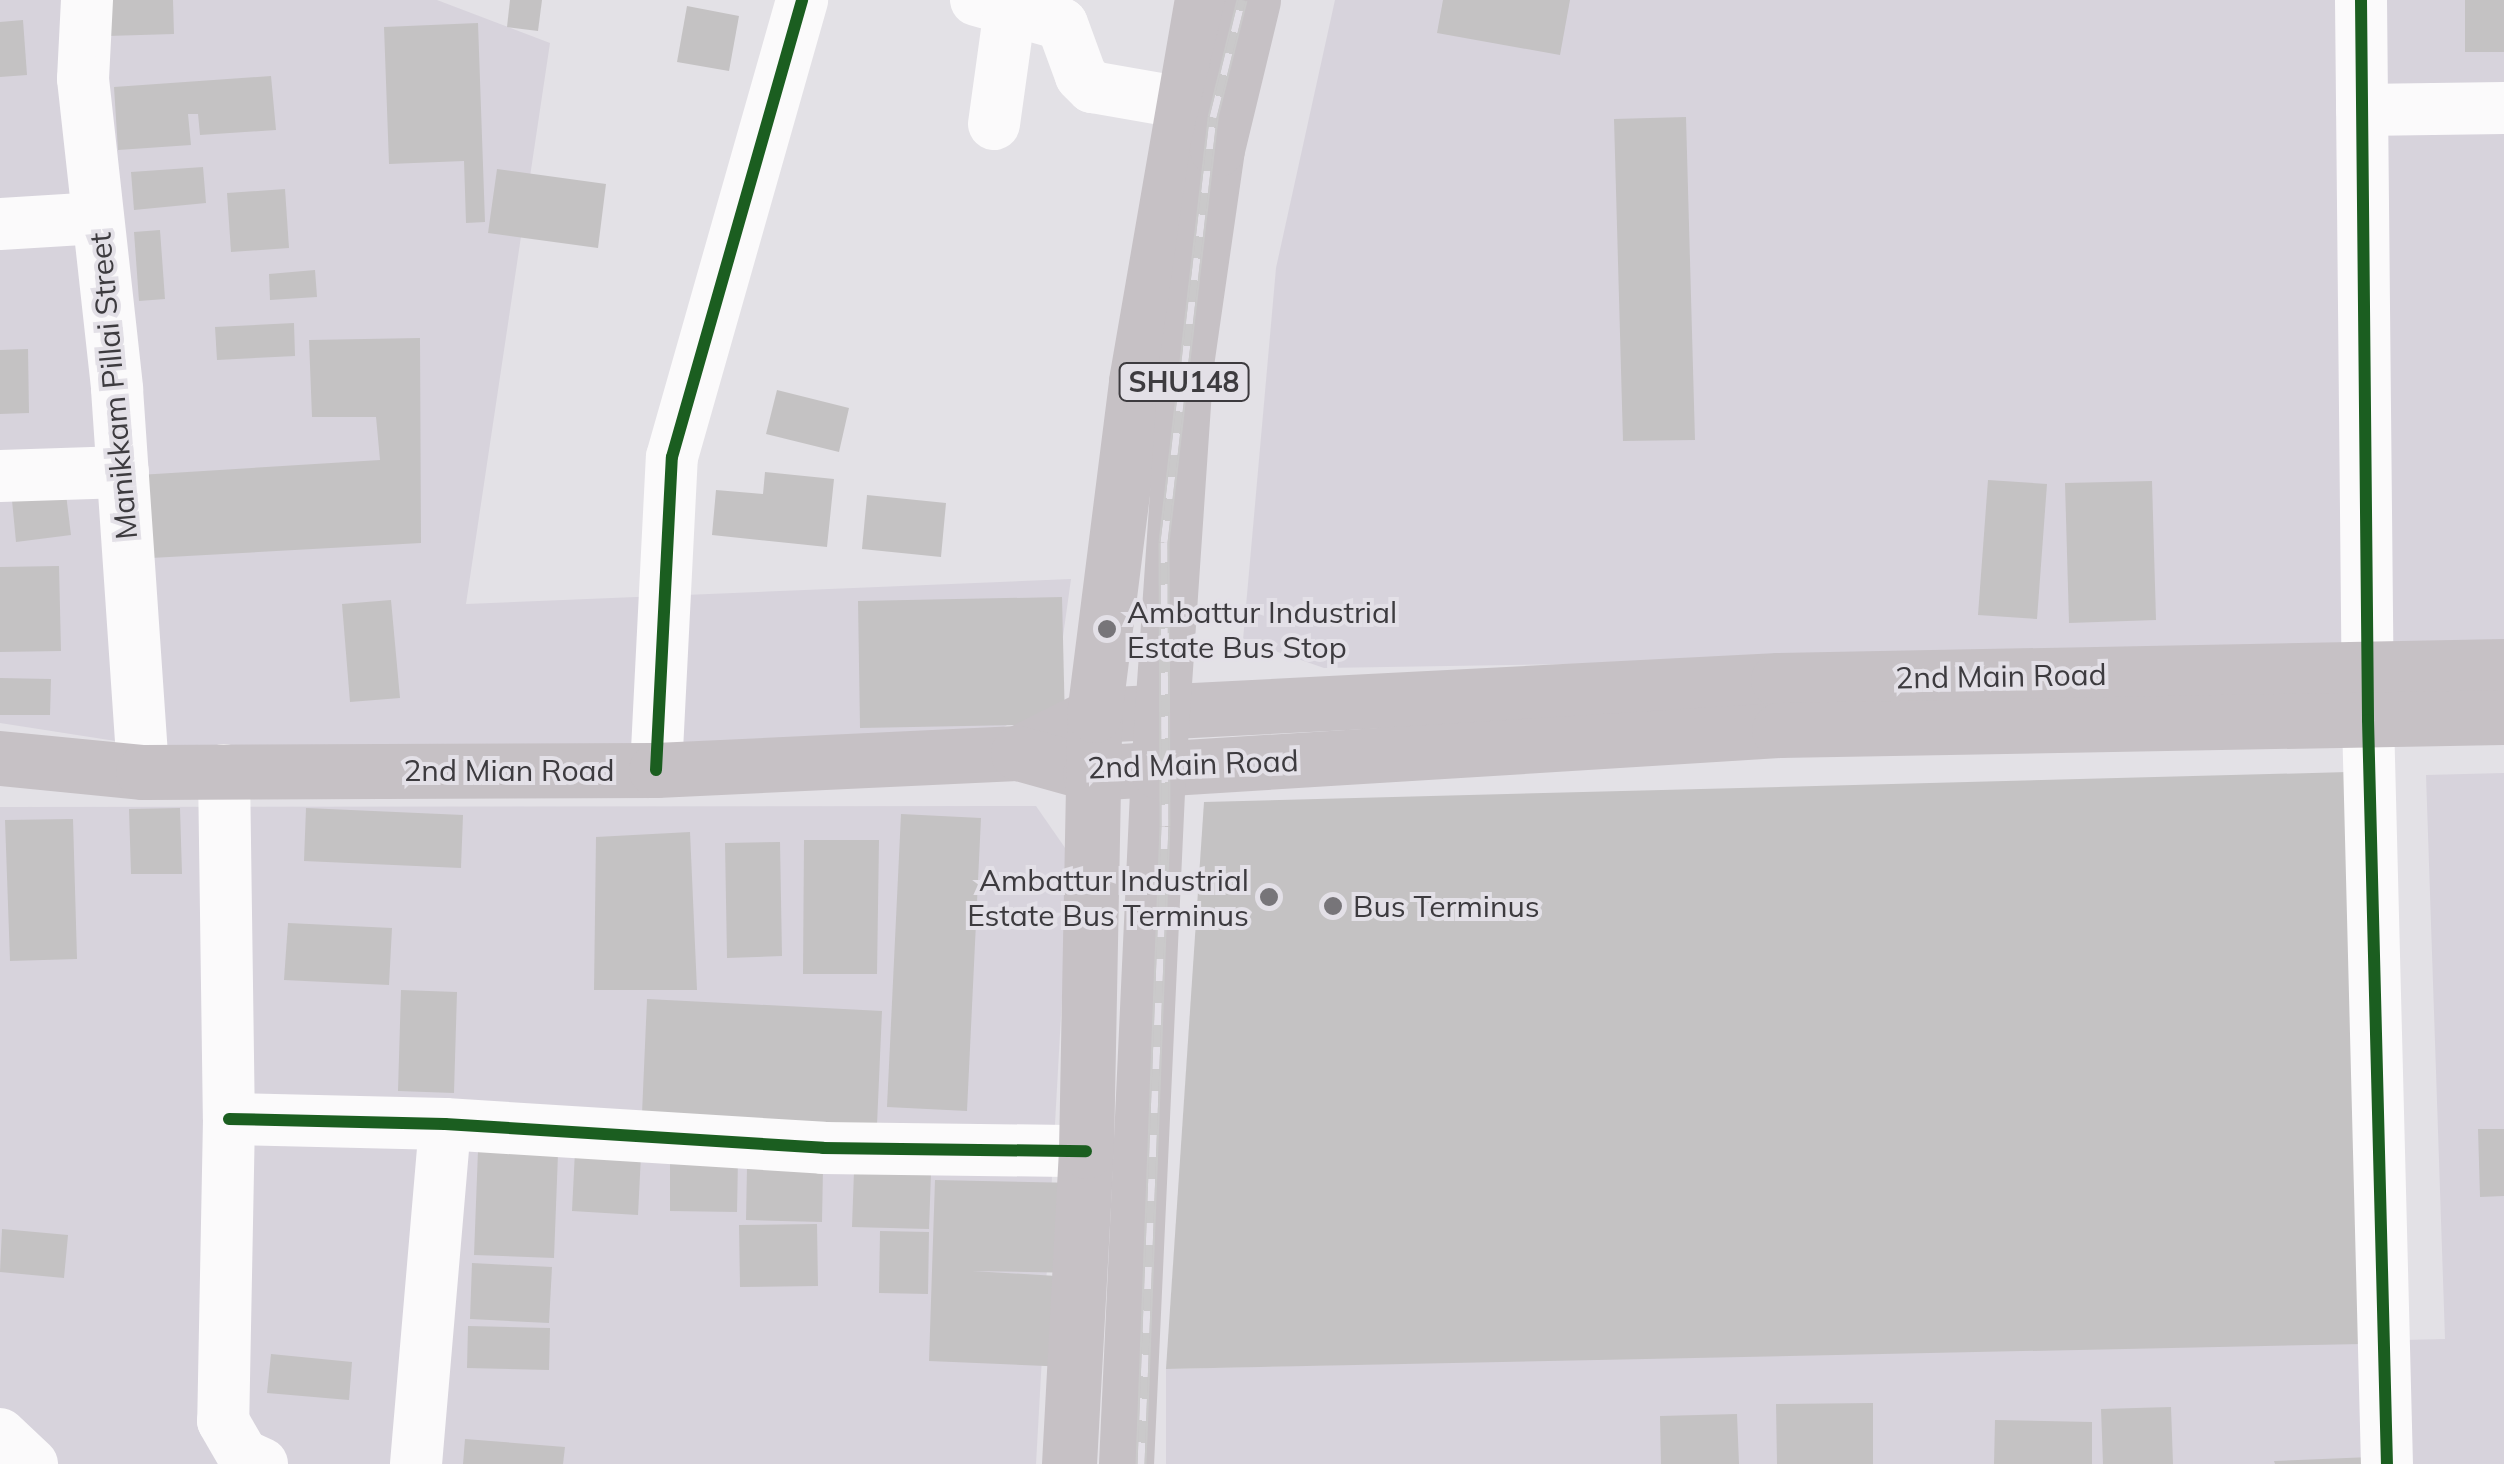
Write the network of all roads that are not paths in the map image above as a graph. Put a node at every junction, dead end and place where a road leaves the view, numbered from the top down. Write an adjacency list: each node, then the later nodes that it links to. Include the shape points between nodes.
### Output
1 (86, 0): 11 (street, Manikkam Pillai Street, via 83,79)
2 (802, 0): 25 (street, via 672,457)
3 (1202, 0): 7 (main road, SHU148)
4 (1253, 0): 18 (main road, SHU148, via 1217,149 1185,371)
5 (2361, 0): 9 (street)
6 (993, 4): 7 (street, via 1062,24 1081,76 1092,86); 10 (street)
7 (1184, 103): 19 (main road, SHU148, via 1136,382)
8 (2504, 108): 9 (street)
9 (2362, 110): 17 (street)
10 (994, 124)
11 (98, 218): 12 (street); 13 (street, Manikkam Pillai Street)
12 (0, 224)
13 (123, 472): 14 (street); 27 (street, Manikkam Pillai Street)
14 (0, 476)
15 (2504, 666): 17 (main road, 2nd Main Road)
16 (1576, 690): 17 (main road, 2nd Main Road, via 1778,680); 18 (main road, 2nd Main Road); 21 (main road)
17 (2368, 695): 20 (main road, 2nd Main Road); 21 (main road, 2nd Main Road); 38 (street)
18 (1163, 711): 19 (main road, 2nd Main Road); 26 (main road, SHU148)
19 (1094, 714): 22 (main road, 2nd Main Road); 28 (main road, SHU148)
20 (2504, 716)
21 (1582, 743): 26 (main road, 2nd Main Road)
22 (1018, 753): 25 (main road, 2nd Mian Road); 28 (main road, 2nd Main Road)
23 (0, 758): 27 (main road, 2nd Mian Road)
24 (224, 770): 25 (main road, 2nd Mian Road); 27 (main road, 2nd Mian Road); 29 (street)
25 (656, 770)
26 (1158, 770): 28 (main road, 2nd Main Road); 37 (main road, SHU148)
27 (142, 772)
28 (1090, 773): 31 (main road, SHU148)
29 (229, 1119): 30 (street); 34 (street, via 224,1422 244,1455)
30 (446, 1124): 31 (street, via 823,1148); 35 (street)
31 (1086, 1151): 36 (main road, SHU148)
32 (0, 1434): 33 (street)
33 (32, 1464)
34 (262, 1464)
35 (416, 1464)
36 (1069, 1464)
37 (1126, 1464)
38 (2387, 1464)

